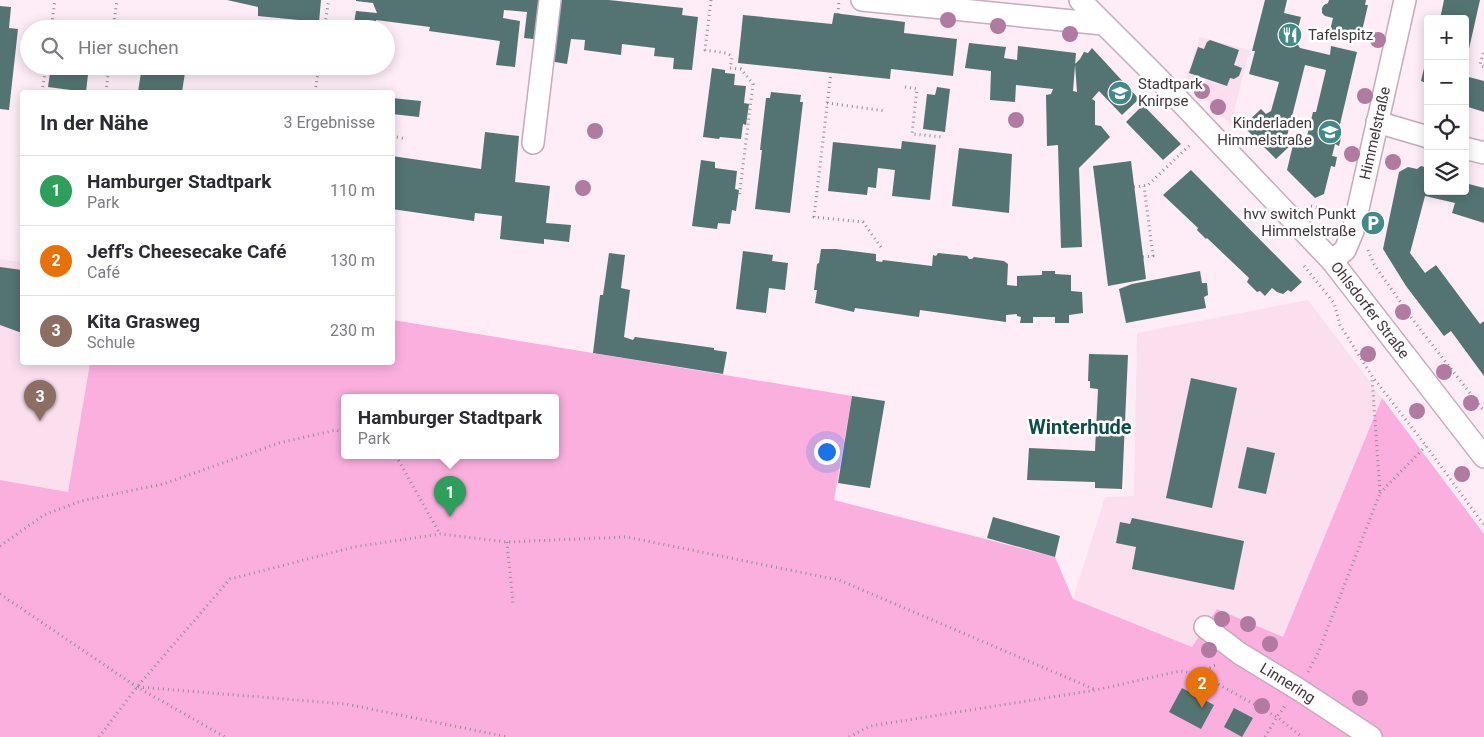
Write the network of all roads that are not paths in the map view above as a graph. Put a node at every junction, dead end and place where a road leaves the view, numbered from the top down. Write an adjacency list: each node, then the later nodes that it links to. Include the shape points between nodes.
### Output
1 (550, 0): 8 (street)
2 (862, 0): 5 (street)
3 (1080, 0): 5 (street, Ohlsdorfer Straße)
4 (1405, 0): 6 (street, Himmelstraße)
5 (1103, 24): 11 (street, Ohlsdorfer Straße)
6 (1377, 122): 7 (street); 11 (street, Himmelstraße, via 1353,231 1346,250)
7 (1424, 136)
8 (533, 143)
9 (1469, 149): 10 (street)
10 (1484, 153)
11 (1332, 261): 12 (street, Ohlsdorfer Straße)
12 (1484, 456)
13 (1205, 627): 14 (street, Linnering, via 1239,653)
14 (1371, 737)

